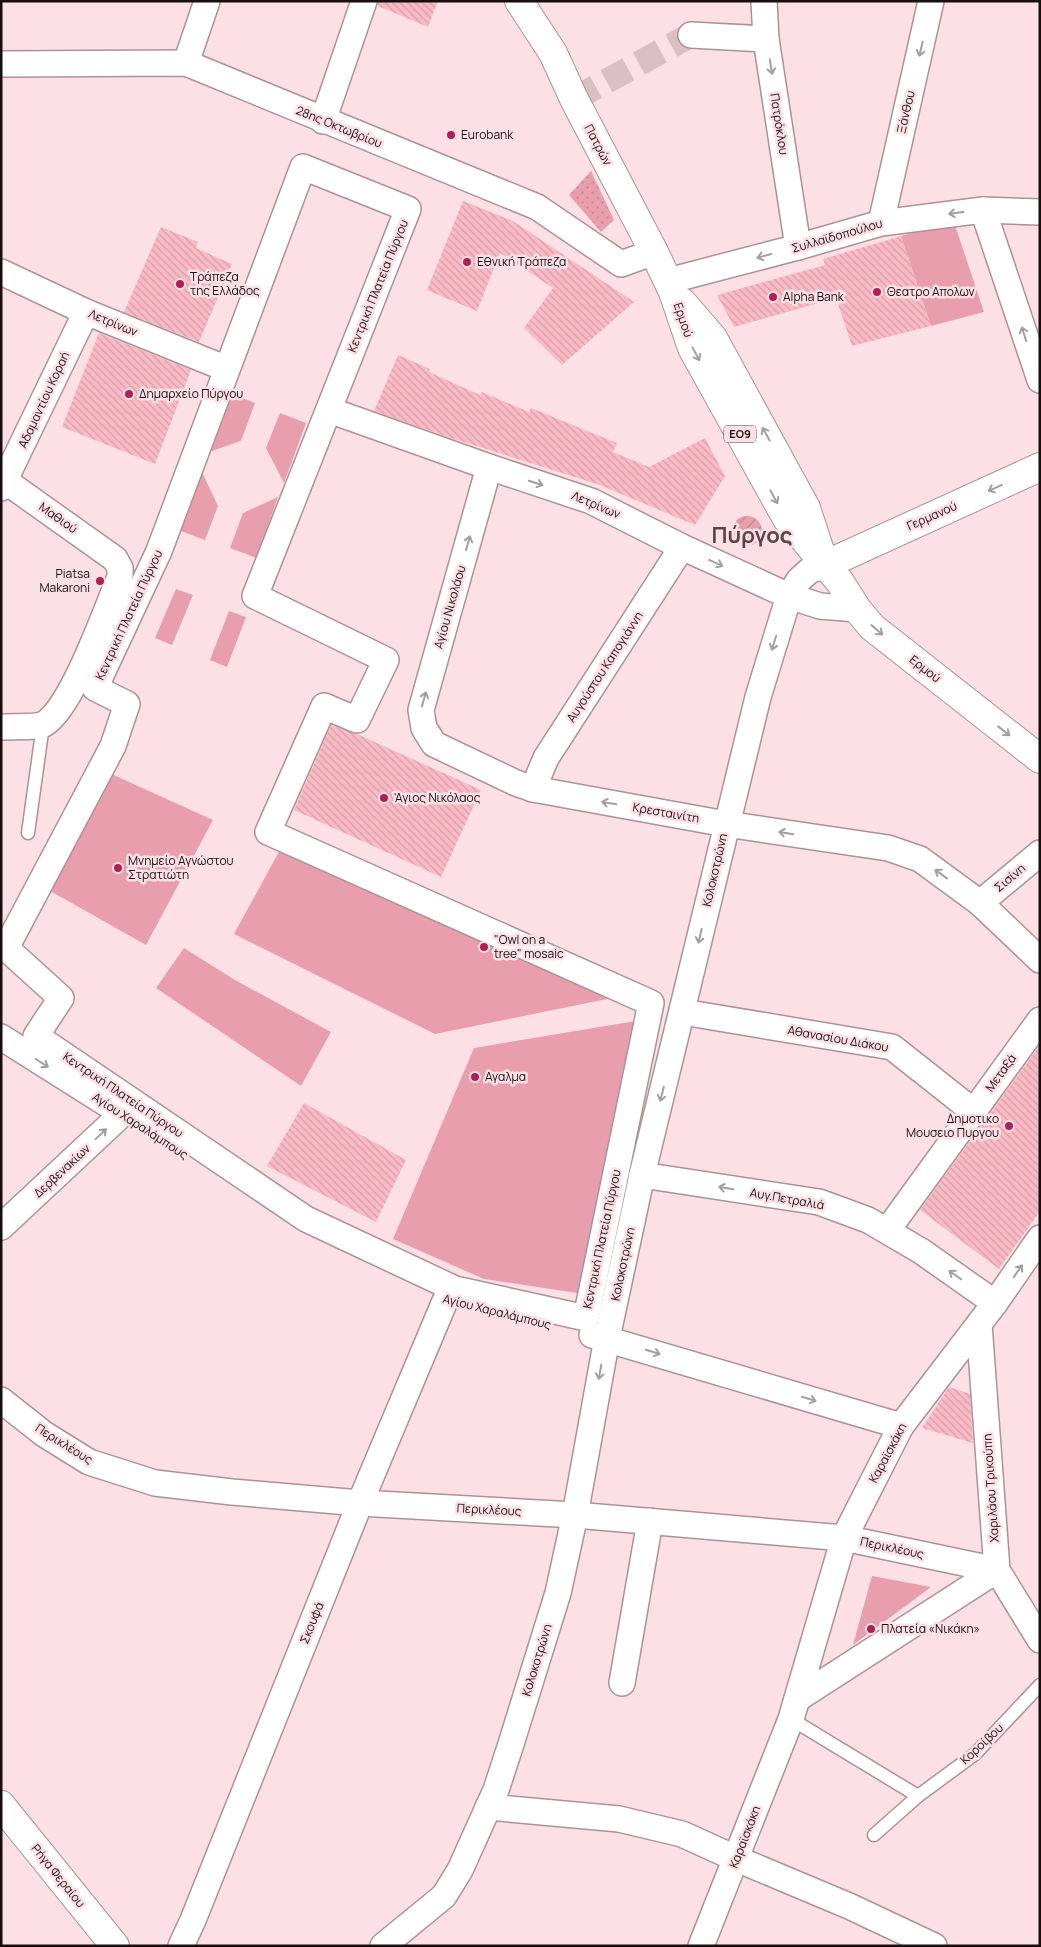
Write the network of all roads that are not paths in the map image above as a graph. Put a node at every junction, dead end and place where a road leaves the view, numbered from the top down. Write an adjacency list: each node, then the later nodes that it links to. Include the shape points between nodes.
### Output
1 (207, 1): 9 (street)
2 (364, 1): 10 (street)
3 (519, 1): 15 (main road, Πατρών / ΕΟ9, via 553,53)
4 (764, 1): 7 (street, Πατρόκλου)
5 (931, 1): 13 (street, Ξάνθου, one-way to 13)
6 (691, 34): 7 (street)
7 (766, 39): 14 (street, Πατρόκλου, one-way to 14)
8 (1, 64): 9 (street, 28ης Οκτωβρίου)
9 (186, 64): 10 (street, 28ης Οκτωβρίου)
10 (323, 121): 15 (street, 28ης Οκτωβρίου, via 537,207 621,264)
11 (983, 210): 12 (street, Συλλαϊδοπούλου); 13 (street, Συλλαϊδοπούλου, one-way to 13); 20 (street, one-way to 11)
12 (1040, 212)
13 (881, 223): 14 (street, Συλλαϊδοπούλου)
14 (798, 247): 17 (street, Συλλαϊδοπούλου, one-way to 17)
15 (654, 252): 17 (main road, Πατρών / ΕΟ9)
16 (1, 272): 18 (street, Λετρίνων)
17 (671, 287): 26 (main road, Ερμού / ΕΟ9, via 692,348 787,519)
18 (86, 312): 19 (street, Λετρίνων); 24 (street, Αδαμαντίου Κοραή)
19 (227, 369): 21 (street, Κεντρική Πλατεία Πύργου, via 303,166 408,209); 21 (street, Κεντρική Πλατεία Πύργου, via 160,551 95,688 127,704 113,746 6,948 61,998 36,1036 306,1219 455,1289 586,1318 651,1003 268,832 324,706 357,720 386,660 255,596)
20 (1040, 380)
21 (329, 410): 22 (street, Λετρίνων)
22 (489, 467): 25 (street, Λετρίνων, one-way to 25, via 592,501); 31 (street, Αγίου Νικολάου, one-way to 22, via 424,728 421,710)
23 (1040, 468): 26 (main road, Γερμανού, one-way to 26)
24 (3, 482): 29 (street, Μαθιού, via 115,559 120,568 120,577 74,685 58,710)
25 (682, 547): 27 (street, Λετρίνων, one-way to 27); 33 (street, Αυγούστου Καπογιάννη, via 546,758)
26 (825, 565): 27 (street, Κολοκοτρώνη, via 799,580); 28 (main road, Ερμού / ΕΟ9)
27 (788, 596): 28 (street, Λετρίνων, via 820,606); 34 (street, Κολοκοτρώνη, one-way to 34)
28 (857, 609): 32 (main road, Ερμού / ΕΟ9, one-way to 32, via 872,627)
29 (42, 725): 30 (street); 35 (lane)
30 (1, 727)
31 (434, 744): 33 (street, Κρεσταινίτη)
32 (1040, 759)
33 (533, 789): 34 (street, Κρεσταινίτη, one-way to 33)
34 (726, 824): 37 (street, Κρεσταινίτη, one-way to 34, via 920,859 888,848); 39 (street, Κολοκοτρώνη, one-way to 39)
35 (28, 833)
36 (1040, 853): 37 (street, Σισίνη)
37 (980, 904): 38 (street, Κρεσταινίτη)
38 (1040, 960)
39 (683, 1012): 42 (street, Αθανασίου Διάκου, via 892,1047); 44 (street, Κολοκοτρώνη, one-way to 44)
40 (1040, 1020): 42 (street, Μεταξά)
41 (1, 1037): 43 (street, Αγίου Χαραλάμπους, one-way to 43)
42 (973, 1111): 45 (street, Μεταξά)
43 (122, 1114): 46 (street, Δερβενακίων, one-way to 43); 48 (street, Αγίου Χαραλάμπους, via 310,1232 377,1270)
44 (642, 1175): 49 (street, Αυγ.Πετραλιά, one-way to 44, via 921,1251 868,1220 819,1202); 51 (street, Κολοκοτρώνη)
45 (892, 1224)
46 (1, 1227)
47 (1040, 1238): 49 (street, Καραϊσκάκη, one-way to 47)
48 (445, 1301): 51 (street, Αγίου Χαραλάμπους); 54 (street, Σκουφά)
49 (996, 1303): 50 (street, Καραϊσκάκη)
50 (979, 1324): 53 (street, Καραϊσκάκη); 58 (street, Χαριλάου Τρικούπη)
51 (606, 1338): 53 (street, Αγίου Χαραλάμπους, one-way to 53); 55 (street, Κολοκοτρώνη, one-way to 55)
52 (1, 1400): 54 (street, Περικλέους, via 44,1434 89,1462 156,1483)
53 (901, 1426): 57 (street, Καραϊσκάκη)
54 (360, 1503): 55 (street, Περικλέους); 69 (street, Σκουφά)
55 (575, 1514): 56 (street, Περικλέους); 64 (street, Κολοκοτρώνη, via 558,1593)
56 (650, 1521): 57 (street, Περικλέους); 60 (street)
57 (844, 1538): 58 (street, Περικλέους); 62 (street, Καραϊσκάκη)
58 (997, 1570): 59 (street, Χαριλάου Τρικούπη); 62 (street)
59 (1040, 1640)
60 (622, 1683)
61 (1040, 1686): 63 (lane, Κοροίβου, via 976,1754)
62 (794, 1709): 63 (lane); 67 (street, Καραϊσκάκη)
63 (918, 1796): 66 (lane, Κοροίβου)
64 (488, 1807): 67 (street, via 619,1819 682,1834); 70 (street, Κολοκοτρώνη, via 460,1870 444,1896)
65 (4, 1816): 68 (main road, Ρήγα Φεραίου)
66 (874, 1835)
67 (737, 1859): 71 (street, Καραϊσκάκη); 72 (street)
68 (115, 1946)
69 (181, 1946)
70 (383, 1946)
71 (702, 1946)
72 (934, 1946)

